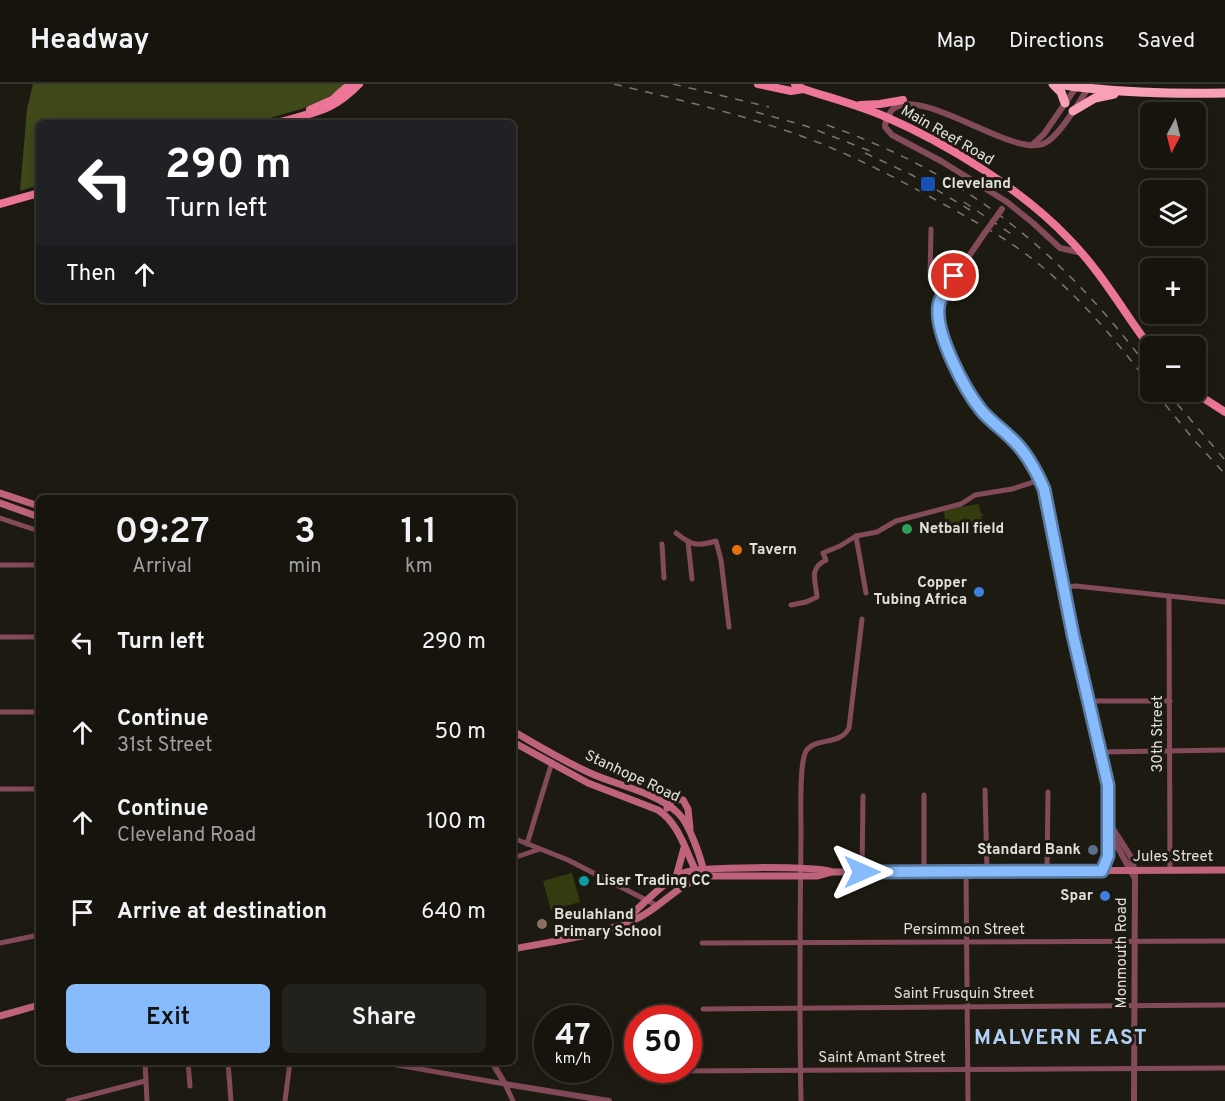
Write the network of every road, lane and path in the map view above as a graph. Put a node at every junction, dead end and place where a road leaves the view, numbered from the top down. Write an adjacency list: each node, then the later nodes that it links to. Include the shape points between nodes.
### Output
1 (350, 84): 13 (main road, via 332,100)
2 (359, 84): 13 (main road, via 334,106)
3 (758, 84): 5 (main road, Main Reef Road, via 791,91)
4 (1055, 84): 6 (highway); 10 (highway)
5 (799, 86): 11 (main road, Main Reef Road)
6 (1083, 86): 7 (highway); 10 (street); 12 (street)
7 (1167, 93): 8 (highway); 12 (highway, via 1101,96)
8 (1225, 93)
9 (903, 100): 11 (main road); 14 (street); 16 (street, via 945,108)
10 (1065, 103): 16 (street)
11 (851, 104): 14 (main road, Main Reef Road)
12 (1073, 111): 16 (street, via 1050,140)
13 (299, 116): 15 (main road)
14 (887, 117): 19 (street, via 885,127 892,135 941,160); 21 (main road, Main Reef Road, via 958,155 1010,189 1055,224)
15 (286, 120)
16 (1032, 145)
17 (36, 194): 18 (main road)
18 (0, 204)
19 (1005, 206): 21 (street, via 1033,223 1060,248); 22 (street, bridge)
20 (931, 229): 22 (street, via 930,278)
21 (1082, 253): 23 (main road, Main Reef Road)
22 (943, 294): 26 (street, via 939,320 960,379 982,411 1023,450)
23 (1142, 336)
24 (1206, 400): 25 (main road)
25 (1225, 412)
26 (1040, 480): 34 (street, via 975,495 961,504); 41 (street)
27 (0, 493): 29 (main road)
28 (0, 503): 30 (main road)
29 (36, 505)
30 (36, 516)
31 (0, 518): 32 (street)
32 (36, 530)
33 (676, 533): 35 (street)
34 (856, 536): 42 (street); 45 (street, via 823,553 826,560 813,574 817,597)
35 (688, 542): 40 (street); 47 (street, via 716,542)
36 (662, 544): 39 (street)
37 (0, 565): 38 (street)
38 (36, 565)
39 (664, 578)
40 (692, 579)
41 (1063, 587): 43 (street); 50 (street)
42 (866, 594)
43 (1169, 597): 44 (street); 51 (street, 30th Street)
44 (1225, 602)
45 (791, 605)
46 (862, 619): 84 (street, via 849,728 841,737 811,746 805,754)
47 (729, 627)
48 (36, 637): 49 (street)
49 (0, 638)
50 (1089, 701): 51 (street); 58 (street)
51 (1170, 701): 56 (street, 30th Street)
52 (0, 711): 53 (street)
53 (36, 712)
54 (516, 733): 59 (main road, Stanhope Road)
55 (516, 744): 60 (main road, Stanhope Road)
56 (1171, 750): 57 (street); 58 (street); 78 (street, 30th Street)
57 (1225, 750)
58 (1101, 752): 71 (street, via 1108,785)
59 (556, 755): 60 (street); 61 (main road, Stanhope Road)
60 (552, 764): 62 (main road, Stanhope Road); 74 (street)
61 (594, 774): 62 (main road); 69 (main road, Stanhope Road)
62 (588, 783): 70 (main road, Stanhope Road)
63 (0, 789): 64 (street)
64 (36, 789)
65 (985, 790): 81 (street)
66 (1048, 792): 82 (street)
67 (924, 795): 86 (street)
68 (863, 796): 85 (street)
69 (668, 805): 70 (main road); 72 (main road, Stanhope Road, via 680,814); 72 (main road, via 675,798 685,801)
70 (666, 816): 75 (main road, Stanhope Road)
71 (1109, 825): 83 (main road, via 1108,856); 87 (street, via 1112,838)
72 (691, 836): 88 (main road, Stanhope Road)
73 (516, 839): 74 (street)
74 (527, 844): 76 (street)
75 (684, 846): 88 (main road, Stanhope Road); 89 (main road)
76 (541, 849): 77 (street); 90 (street)
77 (516, 857)
78 (1170, 870): 79 (main road, Jules Street); 87 (main road, Jules Street)
79 (1225, 870)
80 (966, 871): 81 (main road, Jules Street); 86 (main road, Jules Street); 99 (street)
81 (987, 871): 82 (main road, Jules Street)
82 (1047, 871): 83 (main road, Jules Street)
83 (1102, 871): 87 (main road, Jules Street)
84 (801, 872): 85 (main road, Jules Street, via 818,876); 88 (main road, Jules Street); 95 (street)
85 (862, 872): 86 (main road, Jules Street)
86 (924, 872)
87 (1133, 873): 96 (street, Monmouth Road)
88 (700, 874): 89 (main road, via 686,872); 91 (main road)
89 (676, 877): 90 (main road)
90 (648, 900): 91 (street); 92 (main road)
91 (658, 906): 92 (main road)
92 (621, 924): 100 (main road)
93 (36, 936): 97 (street)
94 (1225, 941): 96 (street, Persimmon Street)
95 (800, 942): 98 (street, Persimmon Street); 99 (street, Persimmon Street); 104 (street)
96 (1134, 942): 99 (street, Persimmon Street); 101 (street, Monmouth Road)
97 (0, 943)
98 (702, 943)
99 (968, 943): 105 (street)
100 (516, 948)
101 (1134, 1005): 102 (street, Saint Frusquin Street); 105 (street, Saint Frusquin Street); 116 (street, Monmouth Road)
102 (1225, 1005)
103 (36, 1006): 107 (main road)
104 (801, 1006): 105 (street, Saint Frusquin Street); 106 (street, Saint Frusquin Street); 117 (street)
105 (968, 1006): 115 (street)
106 (703, 1009)
107 (0, 1016)
108 (145, 1065): 119 (street)
109 (188, 1065): 121 (street)
110 (228, 1065): 124 (street)
111 (290, 1065): 125 (street)
112 (398, 1065): 120 (street)
113 (494, 1065): 120 (street)
114 (1225, 1068): 116 (street, Saint Amant Street)
115 (967, 1069): 116 (street, Saint Amant Street); 117 (street, Saint Amant Street); 129 (street)
116 (1133, 1069): 130 (street, Monmouth Road)
117 (801, 1070): 118 (street, Saint Amant Street); 128 (street)
118 (702, 1071)
119 (145, 1081): 122 (street); 123 (street)
120 (505, 1083): 126 (street); 127 (street)
121 (190, 1086)
122 (68, 1101)
123 (147, 1101)
124 (231, 1101)
125 (285, 1101)
126 (513, 1101)
127 (609, 1101)
128 (801, 1101)
129 (968, 1101)
130 (1134, 1101)

